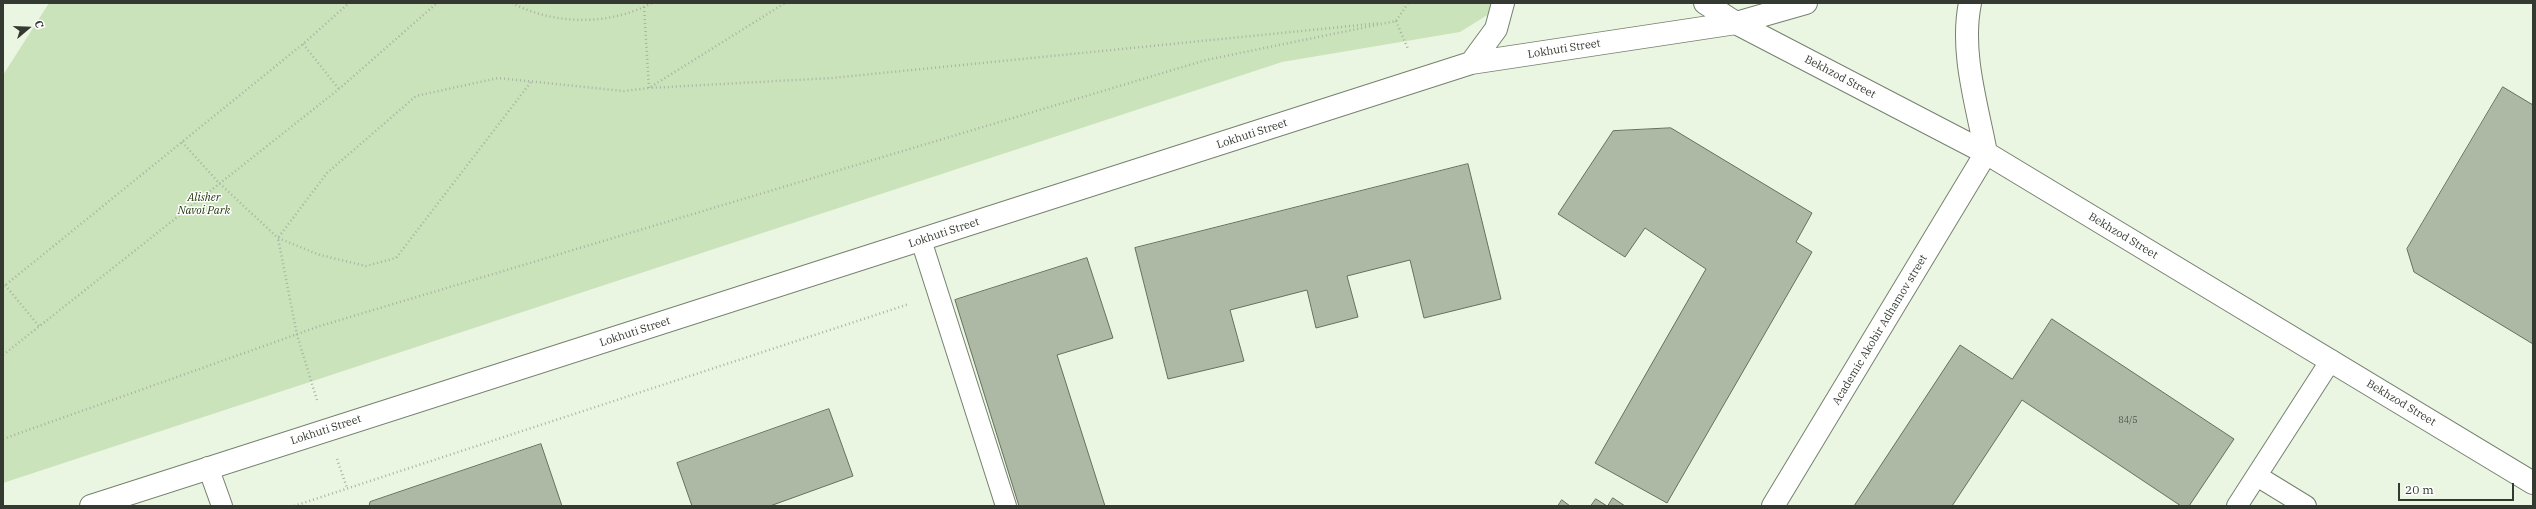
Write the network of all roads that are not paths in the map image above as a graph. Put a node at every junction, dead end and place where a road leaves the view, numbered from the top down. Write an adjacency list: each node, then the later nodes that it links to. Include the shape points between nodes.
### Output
1 (1503, 3): 6 (street, via 1496,29)
2 (1705, 3): 5 (street, Bekhzod Street)
3 (1806, 3): 5 (street, Lokhuti Street)
4 (1970, 3): 7 (street, via 1967,31 1971,72)
5 (1736, 23): 6 (street, Lokhuti Street); 7 (street, Bekhzod Street)
6 (1471, 63): 8 (street, Lokhuti Street)
7 (1986, 153): 9 (street, Bekhzod Street); 16 (street, Academic Akobir Adhamov street)
8 (921, 240): 10 (street, Lokhuti Street); 15 (lane)
9 (2330, 360): 11 (lane); 12 (street, Bekhzod Street)
10 (208, 467): 13 (street, Lokhuti Street); 14 (lane)
11 (2257, 476): 17 (lane); 18 (lane)
12 (2533, 483)
13 (91, 506)
14 (222, 506)
15 (1006, 506)
16 (1773, 506)
17 (2238, 506)
18 (2306, 506)

